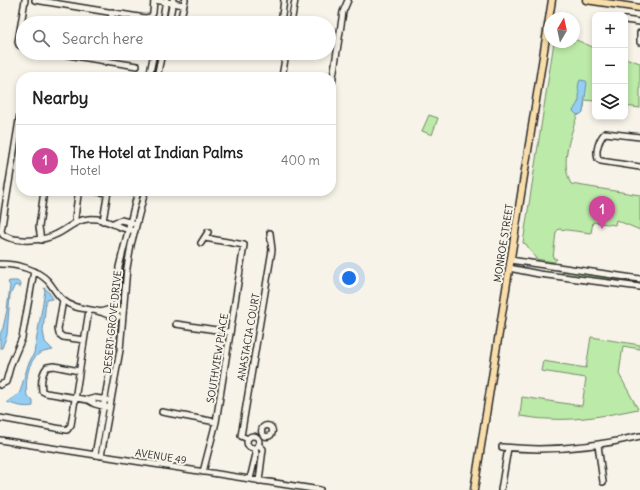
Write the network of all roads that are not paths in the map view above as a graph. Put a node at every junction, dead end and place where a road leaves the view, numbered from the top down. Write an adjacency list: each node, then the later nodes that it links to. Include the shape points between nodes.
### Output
1 (25, 0): 14 (street)
2 (35, 0): 13 (street)
3 (154, 0): 9 (street); 17 (street)
4 (284, 0): 21 (street)
5 (295, 0): 22 (street)
6 (348, 0): 27 (street, via 343,12)
7 (552, 0): 59 (main road, MONROE STREET)
8 (586, 0): 12 (main road)
9 (166, 1): 10 (street); 18 (street)
10 (172, 2): 11 (street); 19 (street)
11 (185, 3): 20 (street)
12 (640, 8)
13 (112, 12): 15 (street); 16 (street)
14 (22, 16)
15 (112, 16)
16 (137, 16)
17 (151, 16)
18 (163, 16)
19 (170, 16)
20 (181, 16)
21 (282, 16)
22 (292, 16)
23 (628, 20): 24 (street)
24 (640, 22)
25 (640, 33): 26 (street)
26 (640, 42)
27 (336, 58)
28 (94, 60): 33 (street)
29 (153, 60): 35 (street)
30 (161, 60): 36 (street)
31 (285, 60): 37 (street)
32 (336, 60): 38 (street)
33 (105, 62): 34 (street)
34 (137, 66)
35 (150, 72)
36 (158, 72)
37 (283, 72)
38 (334, 72)
39 (640, 137): 41 (street, via 605,133 596,152 598,159 606,162)
40 (16, 142): 57 (street, via 1,231 8,237)
41 (640, 167)
42 (43, 196): 57 (street, via 39,227)
43 (78, 196): 48 (street)
44 (107, 196): 47 (street)
45 (137, 196): 49 (street, DESERT GROVE DRIVE)
46 (144, 196): 51 (street, DESERT GROVE DRIVE)
47 (103, 221): 48 (street); 50 (street)
48 (76, 222): 57 (street)
49 (130, 222): 50 (street, via 122,220); 51 (street); 52 (street, DESERT GROVE DRIVE)
50 (113, 223): 52 (street)
51 (137, 224): 53 (street, DESERT GROVE DRIVE)
52 (128, 229): 53 (street); 67 (street, DESERT GROVE DRIVE, via 119,267)
53 (135, 231): 69 (street, DESERT GROVE DRIVE, via 127,268)
54 (208, 232): 56 (street)
55 (270, 233): 85 (street, ANASTACIA COURT, via 272,250 241,436)
56 (205, 238): 58 (street); 73 (street, SOUTHVIEW PLACE, via 244,245)
57 (41, 240)
58 (201, 243)
59 (510, 260): 61 (main road, MONROE STREET); 63 (street)
60 (0, 264): 62 (street)
61 (509, 268): 64 (street); 98 (main road, MONROE STREET)
62 (34, 271): 65 (street, via 47,280); 76 (street, via 20,343 6,382)
63 (640, 279)
64 (640, 287)
65 (63, 300): 66 (street); 74 (street, via 59,334)
66 (89, 310): 68 (street); 74 (street)
67 (116, 311): 68 (street); 69 (street); 70 (street, DESERT GROVE DRIVE)
68 (100, 312): 70 (street)
69 (122, 312): 71 (street, DESERT GROVE DRIVE)
70 (115, 317): 71 (street); 79 (street, DESERT GROVE DRIVE)
71 (122, 318): 79 (street, DESERT GROVE DRIVE, via 120,350)
72 (176, 324): 73 (street)
73 (230, 332): 83 (street, SOUTHVIEW PLACE)
74 (84, 340): 75 (street)
75 (79, 371): 77 (street); 77 (street, via 50,366 44,371 42,391)
76 (0, 385)
77 (75, 398): 78 (street); 82 (street, via 71,425 67,430)
78 (88, 400): 79 (street); 80 (street)
79 (107, 400): 80 (street, DESERT GROVE DRIVE)
80 (106, 406): 91 (street, DESERT GROVE DRIVE); 92 (street, DESERT GROVE DRIVE)
81 (162, 412): 83 (street)
82 (0, 418)
83 (216, 422): 93 (street, SOUTHVIEW PLACE)
84 (640, 436): 87 (street)
85 (248, 439): 88 (street, ANASTACIA COURT, via 248,446); 88 (street, via 260,436)
86 (0, 440): 91 (street, AVENUE 49)
87 (598, 445): 90 (street, via 554,449); 96 (street)
88 (257, 446): 94 (street); 95 (street, via 263,450)
89 (502, 447): 90 (street)
90 (508, 448): 99 (street)
91 (95, 455): 92 (street, AVENUE 49)
92 (101, 456): 93 (street, AVENUE 49)
93 (203, 472): 94 (street, AVENUE 49)
94 (250, 480): 95 (street, AVENUE 49)
95 (259, 481): 97 (street, AVENUE 49)
96 (603, 482)
97 (320, 490)
98 (474, 490)
99 (501, 490)

